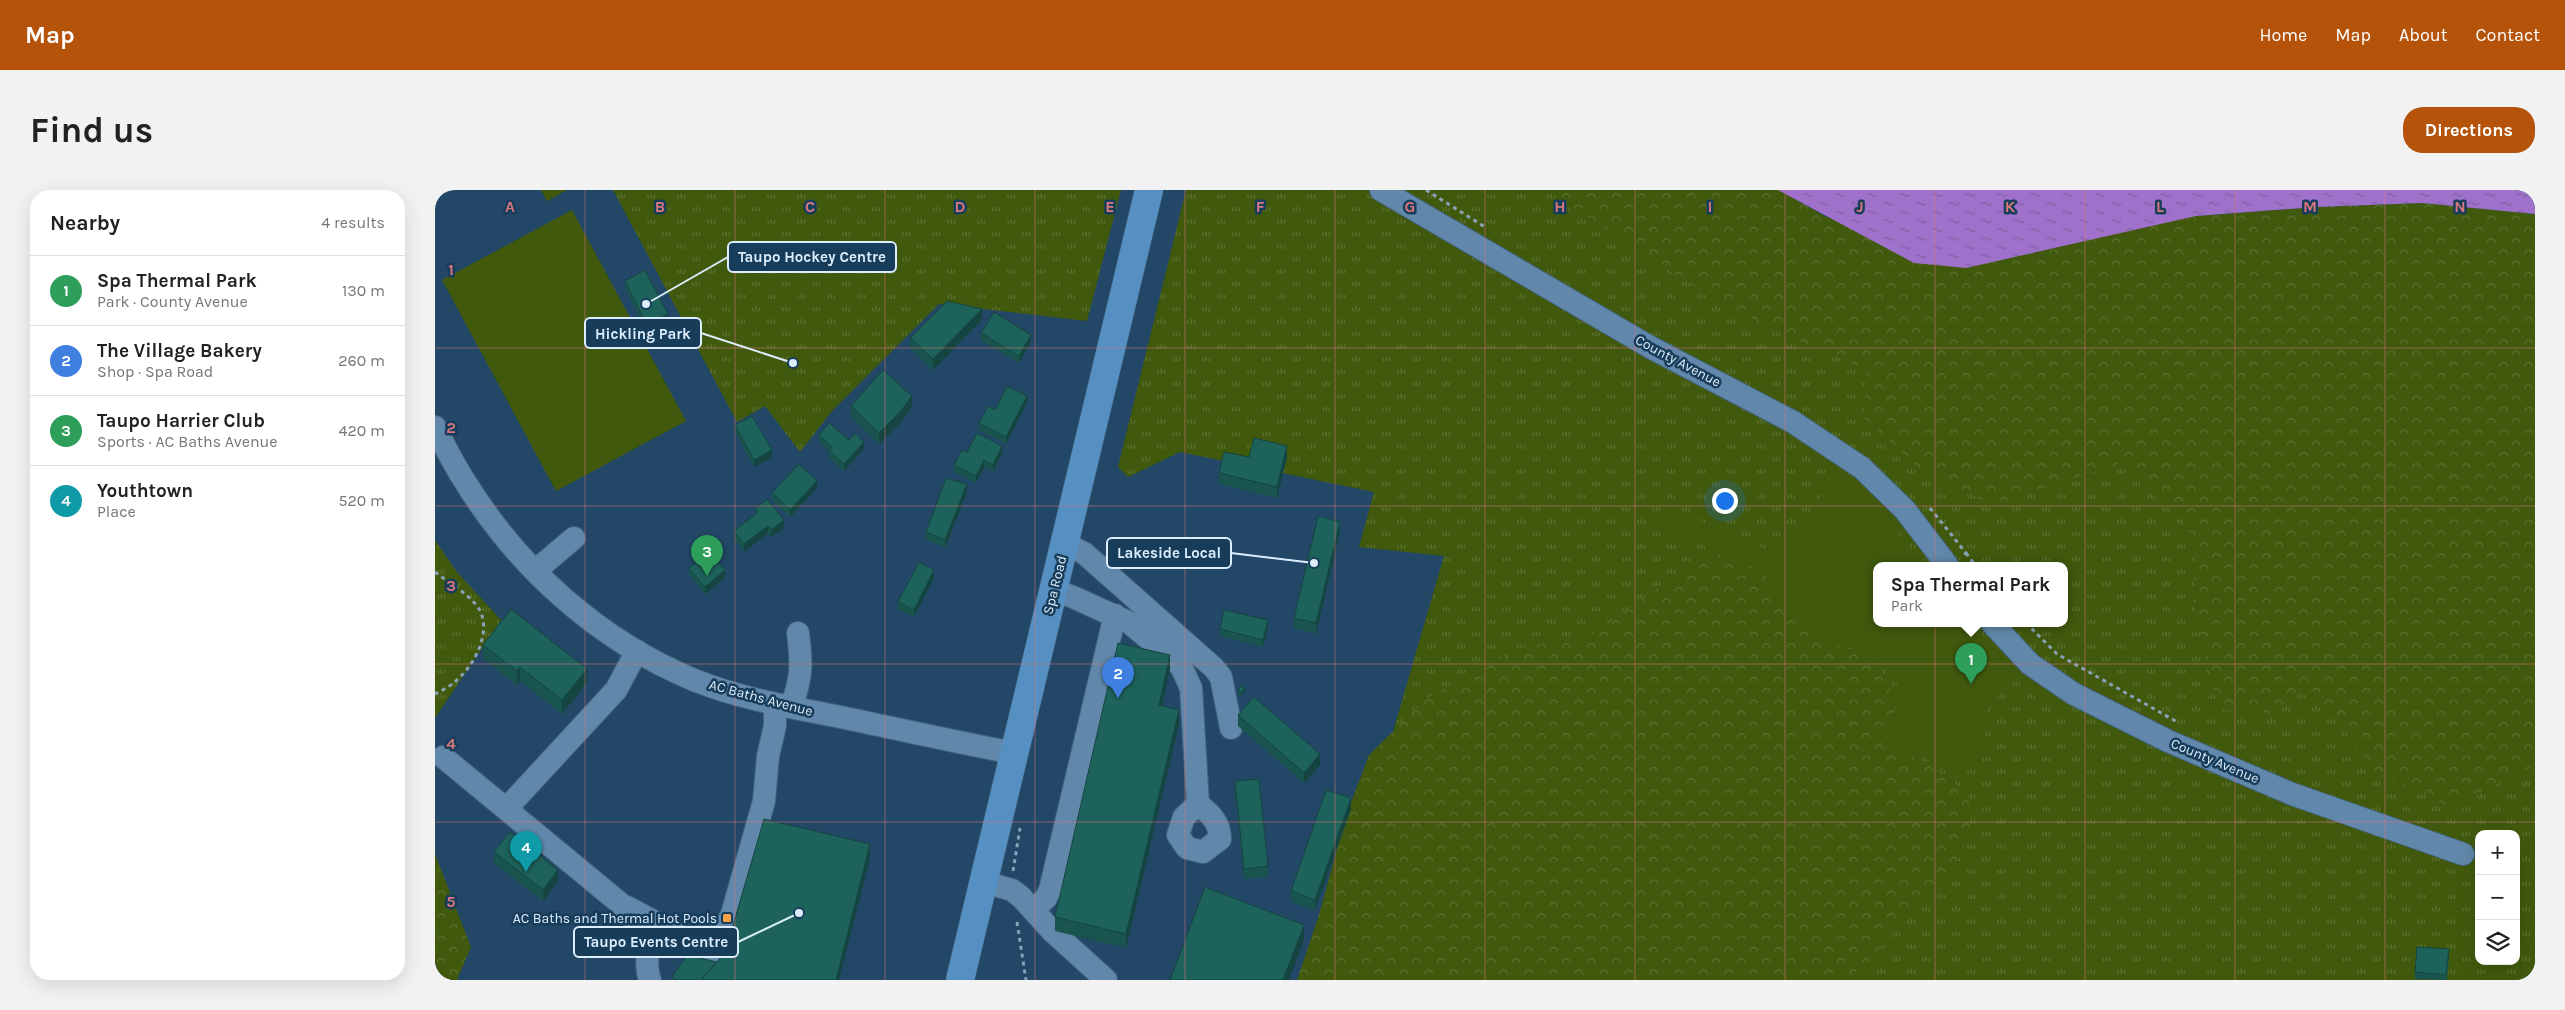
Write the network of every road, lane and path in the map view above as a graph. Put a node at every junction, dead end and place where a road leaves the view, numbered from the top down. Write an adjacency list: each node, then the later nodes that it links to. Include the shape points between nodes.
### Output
1 (1149, 190): 5 (main road, Spa Road)
2 (1381, 190): 7 (street, County Avenue, via 1650,347 1793,422 1862,468 1905,510)
3 (435, 427): 9 (street, AC Baths Avenue, via 480,505)
4 (574, 538): 9 (street)
5 (1066, 544): 11 (main road, Spa Road); 20 (street, via 1084,553 1214,668 1221,676)
6 (1966, 553): 8 (path)
7 (1945, 562)
8 (1973, 562)
9 (535, 571): 16 (street, AC Baths Avenue, via 576,609)
10 (435, 572): 17 (path, via 471,600 485,625 482,643 468,667 453,684)
11 (1053, 590): 12 (street); 21 (main road, Spa Road)
12 (1115, 615): 23 (street, via 1130,623 1184,672 1191,688); 28 (street, via 1050,890)
13 (1996, 627): 25 (street, County Avenue, via 2030,664 2074,694 2168,741 2292,794)
14 (2030, 627): 19 (path, via 2057,654)
15 (797, 633): 18 (street, via 802,661 801,682)
16 (637, 651): 18 (street, AC Baths Avenue, via 723,691); 24 (street, via 616,690)
17 (435, 694)
18 (783, 706): 21 (street, AC Baths Avenue); 29 (street, via 768,756 764,801 732,914)
19 (2183, 725)
20 (1231, 728)
21 (1014, 753): 26 (main road, Spa Road)
22 (443, 757): 24 (street)
23 (1198, 804)
24 (507, 809): 27 (street)
25 (2463, 854)
26 (983, 882): 28 (street, via 1012,890); 32 (main road, Spa Road)
27 (621, 904): 29 (street, via 685,938); 30 (street, via 636,920 646,943)
28 (1033, 910): 33 (street)
29 (721, 936): 31 (street)
30 (650, 980)
31 (691, 980)
32 (960, 980)
33 (1106, 980)

